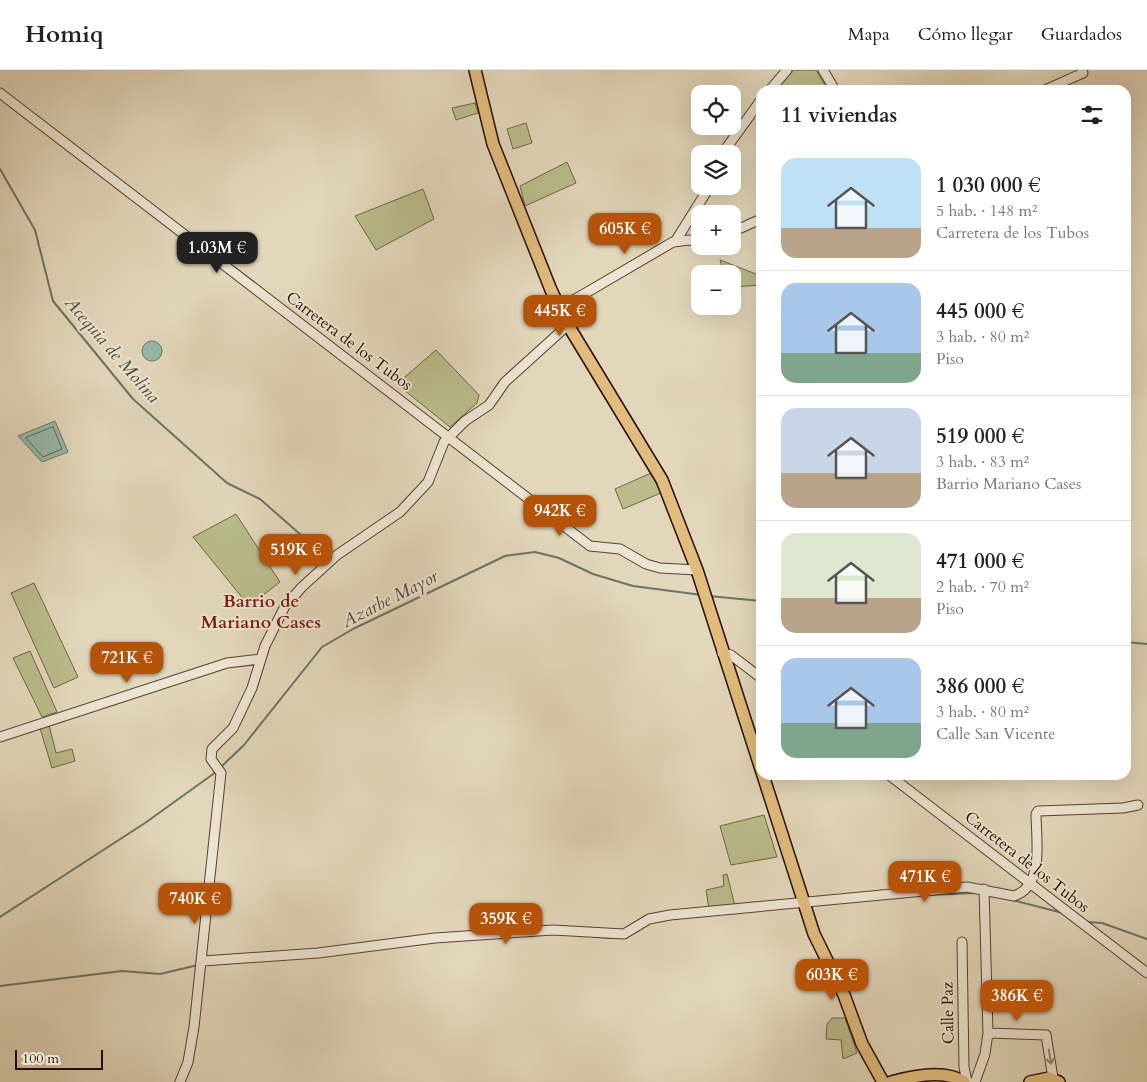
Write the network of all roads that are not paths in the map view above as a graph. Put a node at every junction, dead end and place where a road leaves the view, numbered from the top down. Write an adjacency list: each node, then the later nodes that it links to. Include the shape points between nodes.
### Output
1 (475, 70): 16 (main road, via 495,150)
2 (786, 70): 5 (street)
3 (823, 70): 6 (street)
4 (1083, 73): 7 (street)
5 (774, 85)
6 (832, 85)
7 (1056, 85)
8 (0, 93): 18 (street, Carretera de los Tubos)
9 (756, 107): 10 (street)
10 (728, 145)
11 (704, 195): 15 (street)
12 (756, 221): 13 (street)
13 (741, 228)
14 (691, 241): 15 (street)
15 (675, 242): 16 (street, via 659,248)
16 (560, 308): 17 (main road)
17 (568, 325): 18 (street, via 506,382 489,404); 19 (main road, via 662,480)
18 (450, 436): 19 (street, Carretera de los Tubos, via 590,546 620,549 660,568); 21 (street, via 440,450 428,482 400,512 337,556 293,595 280,615)
19 (697, 570): 20 (main road)
20 (722, 653): 22 (street, via 731,655); 24 (main road)
21 (261, 659): 23 (street, via 227,662); 32 (street, via 237,720 212,749 211,759 221,772)
22 (756, 674)
23 (0, 737)
24 (756, 757)
25 (763, 780): 30 (main road)
26 (896, 780): 28 (street, Carretera de los Tubos)
27 (1138, 805): 28 (street, via 1038,811 1036,872)
28 (1030, 883): 29 (street, via 1014,896); 33 (street, Carretera de los Tubos)
29 (984, 889): 30 (street, via 967,887); 34 (street)
30 (804, 904): 32 (street, via 670,915 649,919 624,934 545,930 435,938 318,954); 37 (main road, via 862,1044)
31 (962, 942): 39 (street, Calle Paz)
32 (203, 961): 36 (street, via 192,1045)
33 (1147, 973)
34 (988, 1033): 35 (street, one-way to 35, via 1046,1035); 40 (street)
35 (1056, 1080): 41 (main road)
36 (180, 1082)
37 (884, 1082)
38 (891, 1082): 39 (main road, via 926,1076 952,1077)
39 (966, 1082)
40 (975, 1082)
41 (1030, 1082)

